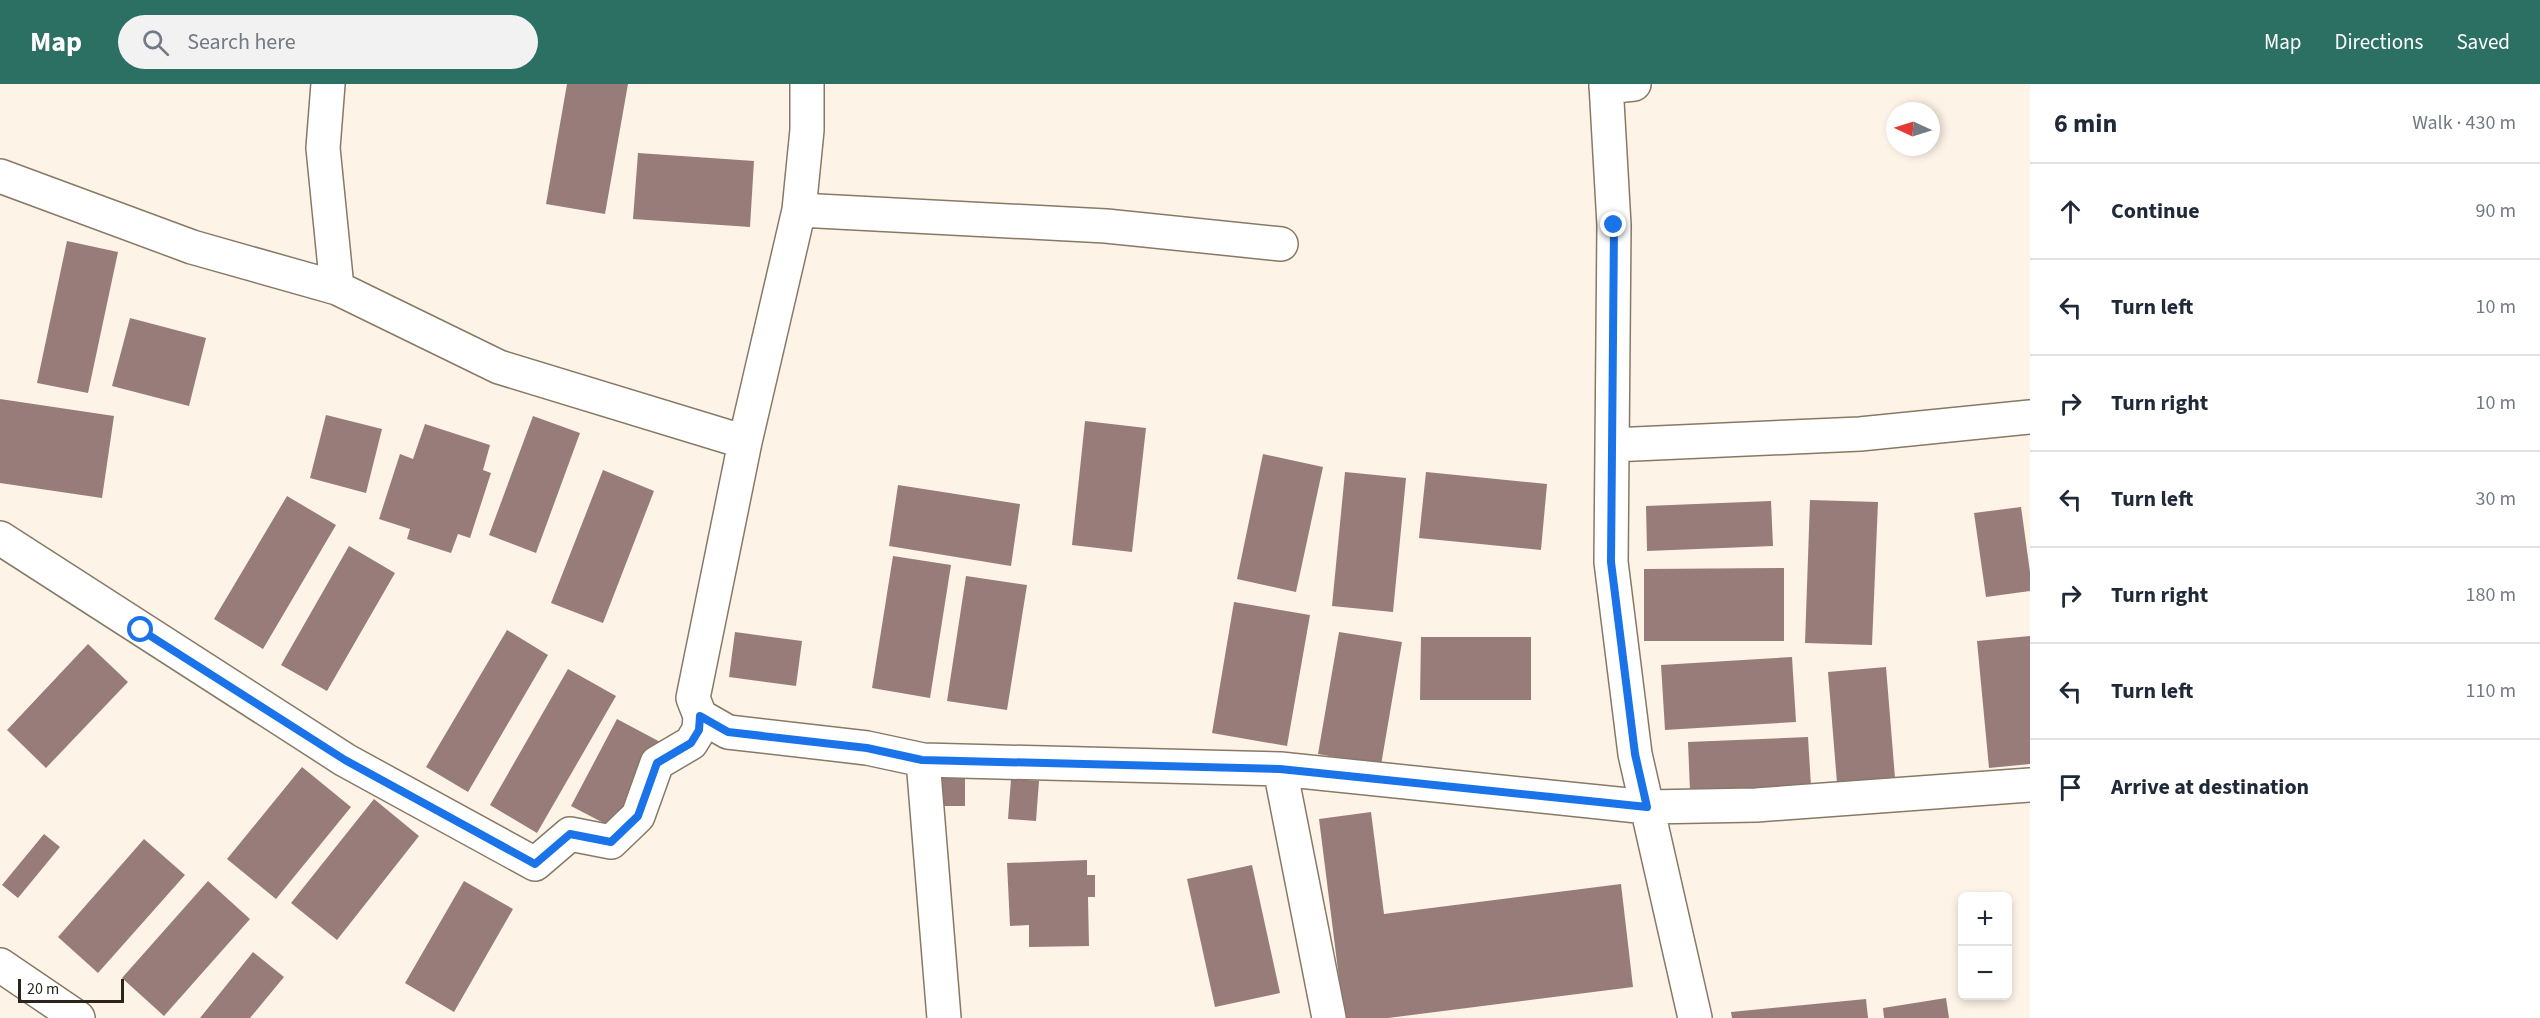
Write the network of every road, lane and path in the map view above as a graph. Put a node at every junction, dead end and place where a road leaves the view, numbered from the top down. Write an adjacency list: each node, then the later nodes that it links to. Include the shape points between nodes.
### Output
1 (328, 84): 7 (street, via 323,148)
2 (807, 84): 5 (street)
3 (1615, 85): 10 (street)
4 (0, 176): 7 (street, via 192,247)
5 (799, 210): 6 (street, via 1106,226); 9 (street)
6 (1281, 244)
7 (337, 288): 9 (street, via 499,367)
8 (2030, 417): 10 (street, via 1860,434)
9 (745, 441): 12 (street, via 693,698)
10 (1612, 445): 16 (street, via 1611,562 1635,754)
11 (0, 538): 12 (street, via 345,760 535,864 570,834 611,842 638,816 657,763 691,743 699,730)
12 (700, 716): 13 (street, via 728,732 867,748)
13 (922, 760): 14 (street); 19 (street)
14 (1280, 769): 16 (street); 20 (street)
15 (2030, 785): 16 (street, via 1756,806)
16 (1647, 807): 21 (street)
17 (0, 965): 18 (street)
18 (78, 1018)
19 (944, 1018)
20 (1329, 1018)
21 (1695, 1018)

